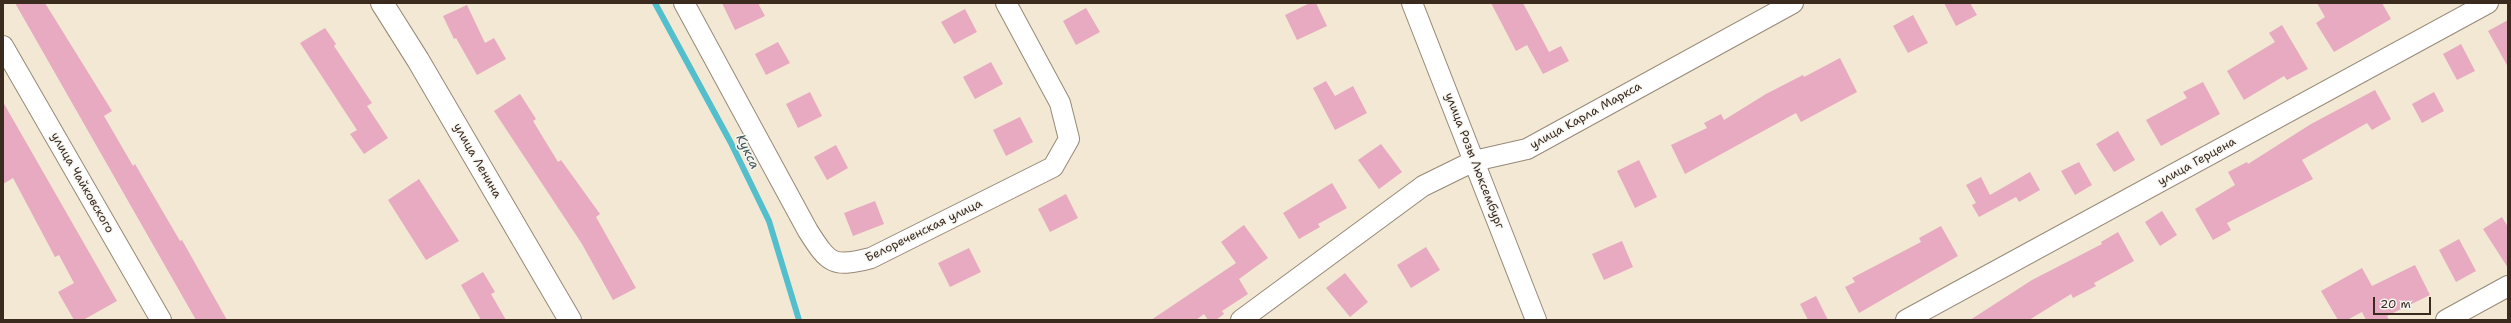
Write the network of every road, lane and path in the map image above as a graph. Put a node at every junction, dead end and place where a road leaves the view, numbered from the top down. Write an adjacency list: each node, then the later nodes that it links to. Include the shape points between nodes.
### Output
1 (382, 3): 11 (street, улица Ленина)
2 (684, 3): 3 (street, Белореченская улица, via 812,238 824,257 845,265 871,258 1053,167 1069,139 1060,103)
3 (1006, 3)
4 (1412, 3): 8 (street, улица Розы Люксембург)
5 (1793, 3): 8 (street, улица Карла Маркса, via 1527,149)
6 (2488, 3): 14 (street, улица Герцена)
7 (3, 46): 10 (street, улица Чайковского)
8 (1474, 161): 12 (street, улица Карла Маркса, via 1423,186); 13 (street, улица Розы Люксембург)
9 (2508, 286): 15 (street)
10 (161, 320)
11 (570, 320)
12 (1241, 320)
13 (1536, 320)
14 (1906, 320)
15 (2446, 320)

